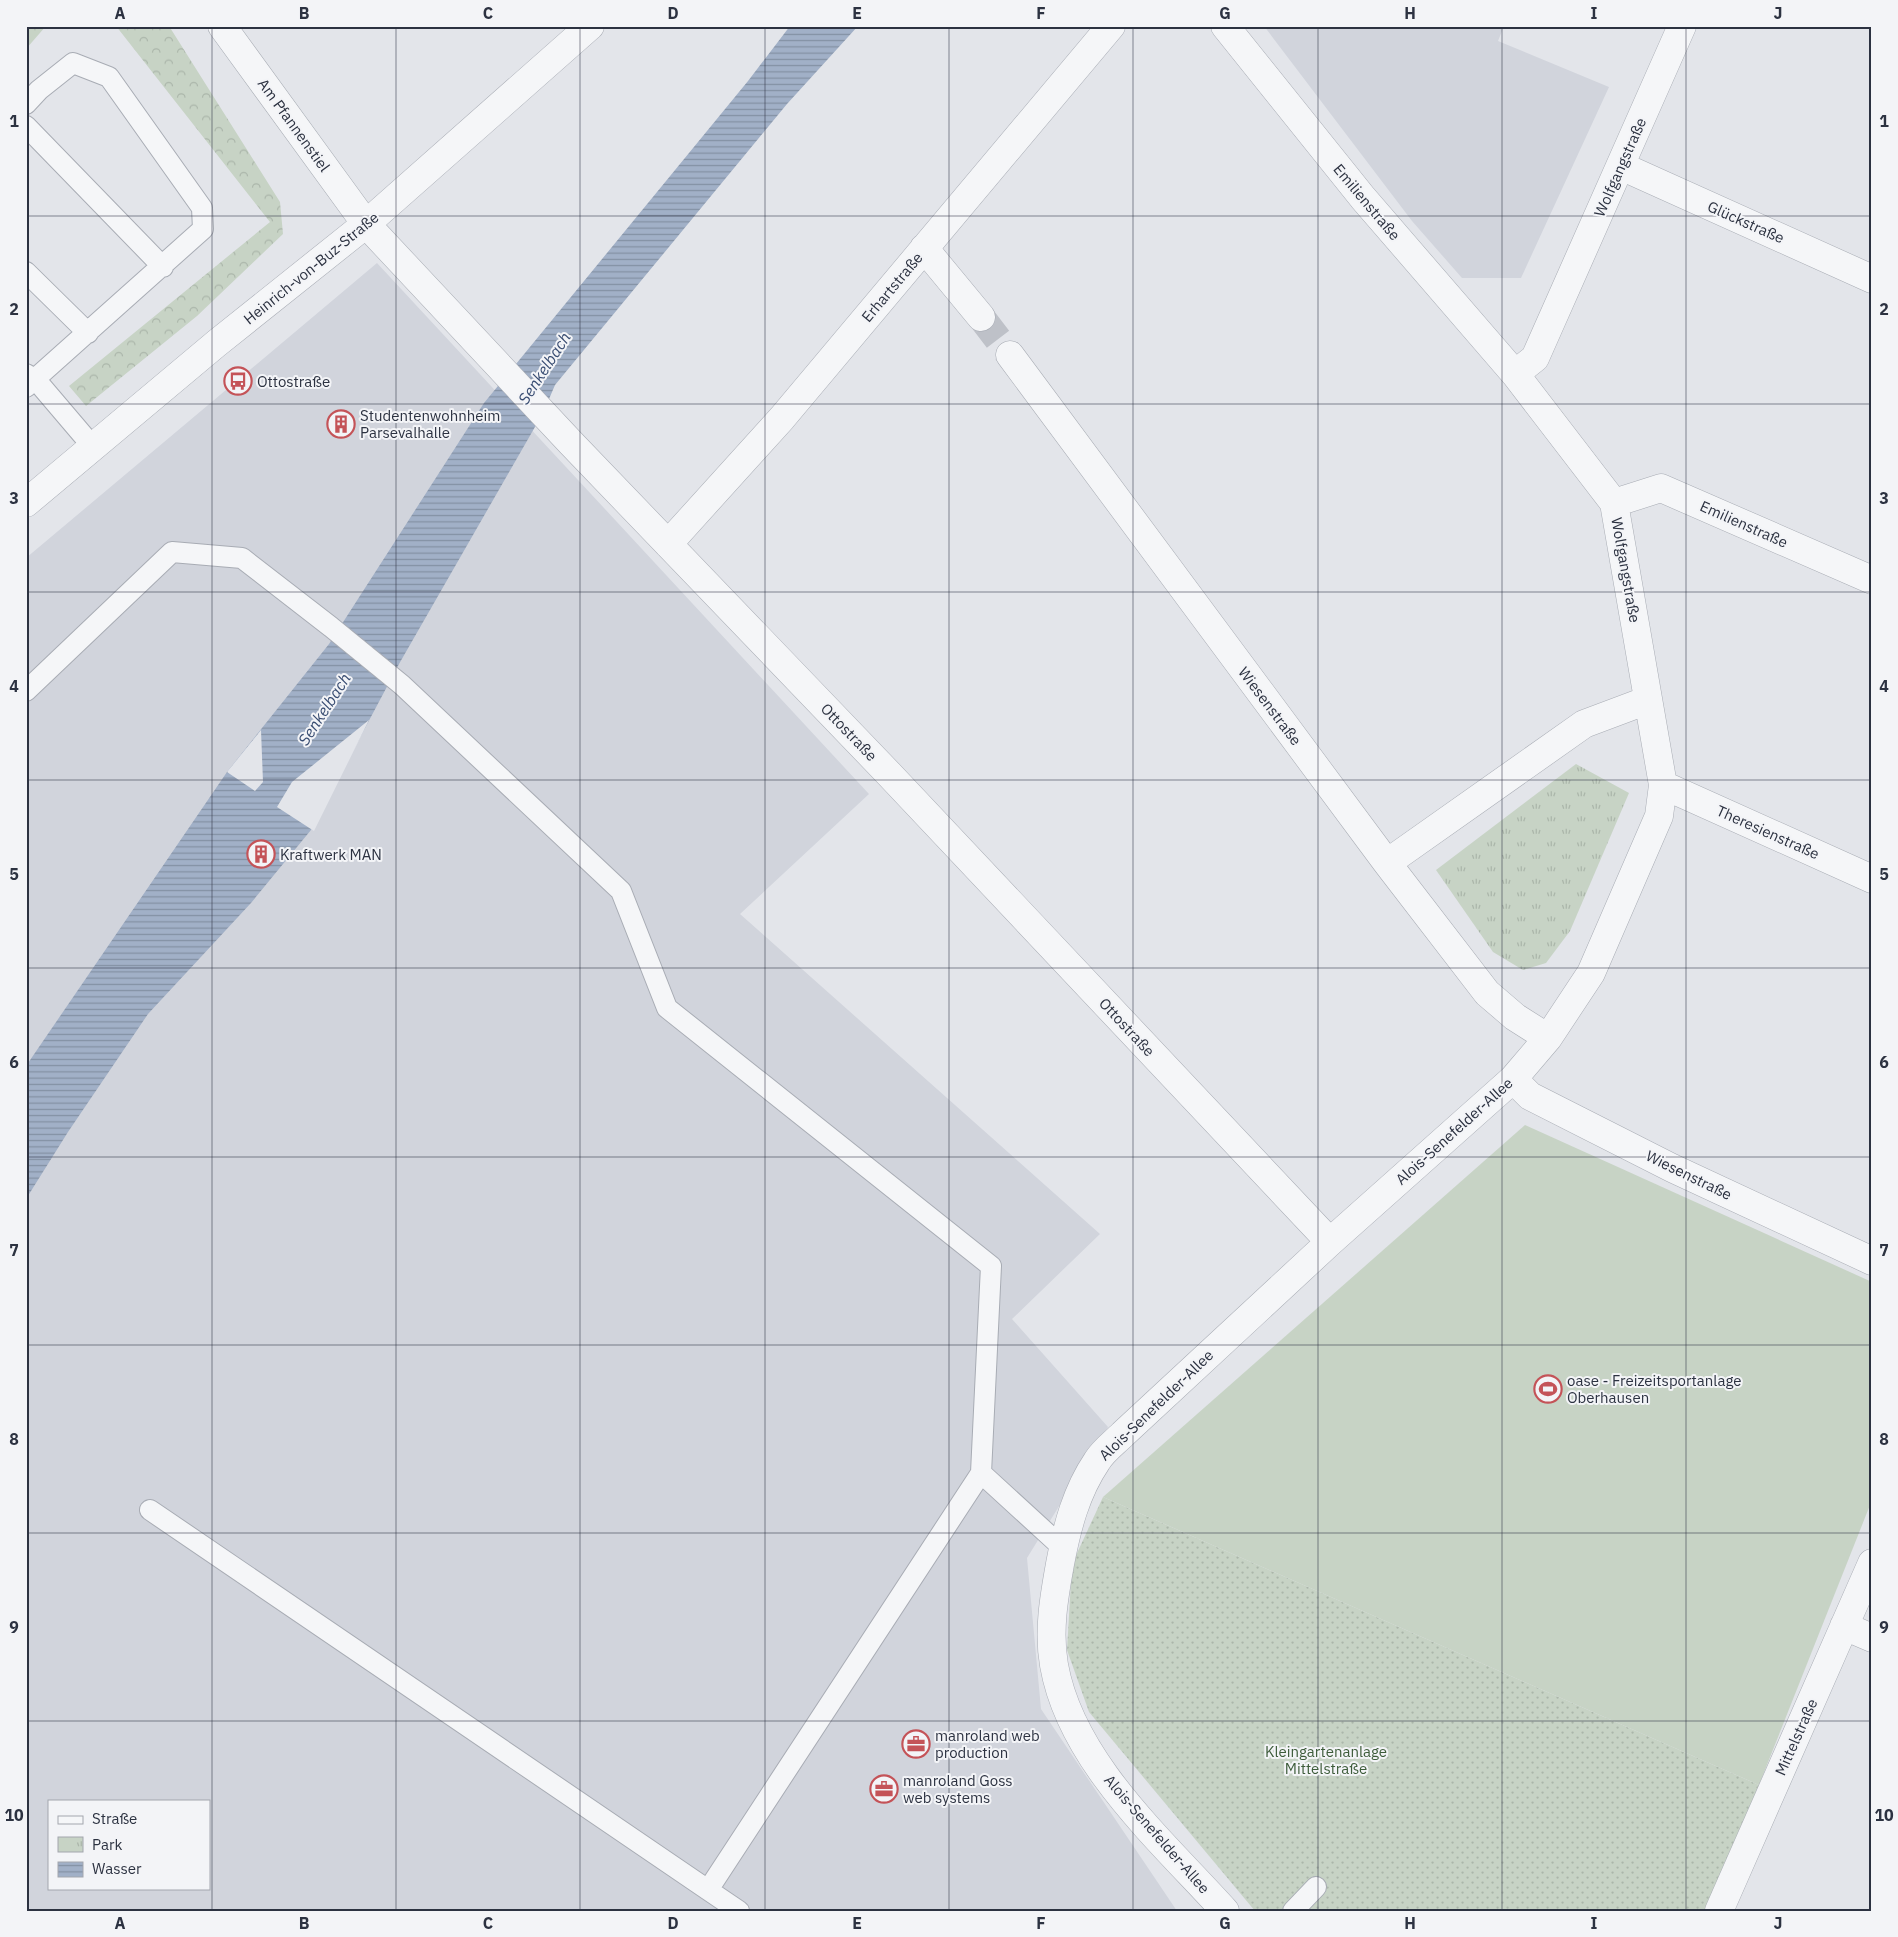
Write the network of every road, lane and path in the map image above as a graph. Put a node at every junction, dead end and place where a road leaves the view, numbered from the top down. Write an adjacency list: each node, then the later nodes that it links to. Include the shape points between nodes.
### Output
1 (222, 26): 9 (street, Am Pfannenstiel)
2 (590, 26): 9 (street, Heinrich-von-Buz-Straße)
3 (1111, 26): 10 (street, Erhartstraße)
4 (1224, 26): 17 (street, Emilienstraße, via 1364,198)
5 (1682, 26): 8 (street, Wolfgangstraße)
6 (26, 104): 11 (lane, via 73,63 109,76 202,208 204,230)
7 (26, 126): 11 (lane)
8 (1620, 166): 13 (street, Glückstraße); 17 (street, Wolfgangstraße, via 1535,358)
9 (366, 224): 19 (street, Heinrich-von-Buz-Straße); 22 (street, Ottostraße)
10 (924, 248): 14 (street); 22 (street, Erhartstraße, via 782,418)
11 (163, 267): 15 (lane)
12 (26, 272): 15 (lane)
13 (1872, 279)
14 (981, 317)
15 (88, 333): 18 (lane)
16 (1010, 355): 27 (street, Wiesenstraße)
17 (1515, 374): 21 (street, Wolfgangstraße)
18 (29, 381): 19 (lane)
19 (93, 447): 20 (street, Heinrich-von-Buz-Straße)
20 (26, 503)
21 (1614, 503): 23 (street, Emilienstraße, via 1661,488); 25 (street, Wolfgangstraße)
22 (668, 544): 31 (street, Ottostraße)
23 (1872, 580)
24 (26, 691): 33 (lane, via 172,552 242,558 332,626 402,686 621,890 667,1008 991,1266)
25 (1648, 700): 26 (street, Wolfgangstraße); 27 (street, via 1584,724)
26 (1663, 785): 28 (street, Theresienstraße); 29 (street, Wolfgangstraße, via 1659,816 1591,973)
27 (1387, 863): 29 (street, Wiesenstraße, via 1487,993 1515,1017)
28 (1872, 878)
29 (1548, 1038): 30 (street, Alois-Senefelder-Allee)
30 (1513, 1079): 31 (street, Alois-Senefelder-Allee); 32 (street, Wiesenstraße, via 1530,1096 1672,1168)
31 (1330, 1242): 35 (street, Alois-Senefelder-Allee, via 1098,1460 1077,1496)
32 (1872, 1261)
33 (981, 1473): 35 (lane); 40 (lane)
34 (150, 1510): 40 (lane)
35 (1063, 1548): 42 (street, Alois-Senefelder-Allee, via 1052,1609 1054,1665 1069,1717 1108,1782)
36 (1872, 1563): 37 (street, Mittelstraße)
37 (1844, 1626): 38 (street); 44 (street, Mittelstraße)
38 (1872, 1638)
39 (1316, 1887): 43 (lane)
40 (708, 1890): 41 (lane)
41 (739, 1911)
42 (1225, 1911)
43 (1294, 1911)
44 (1719, 1911)

